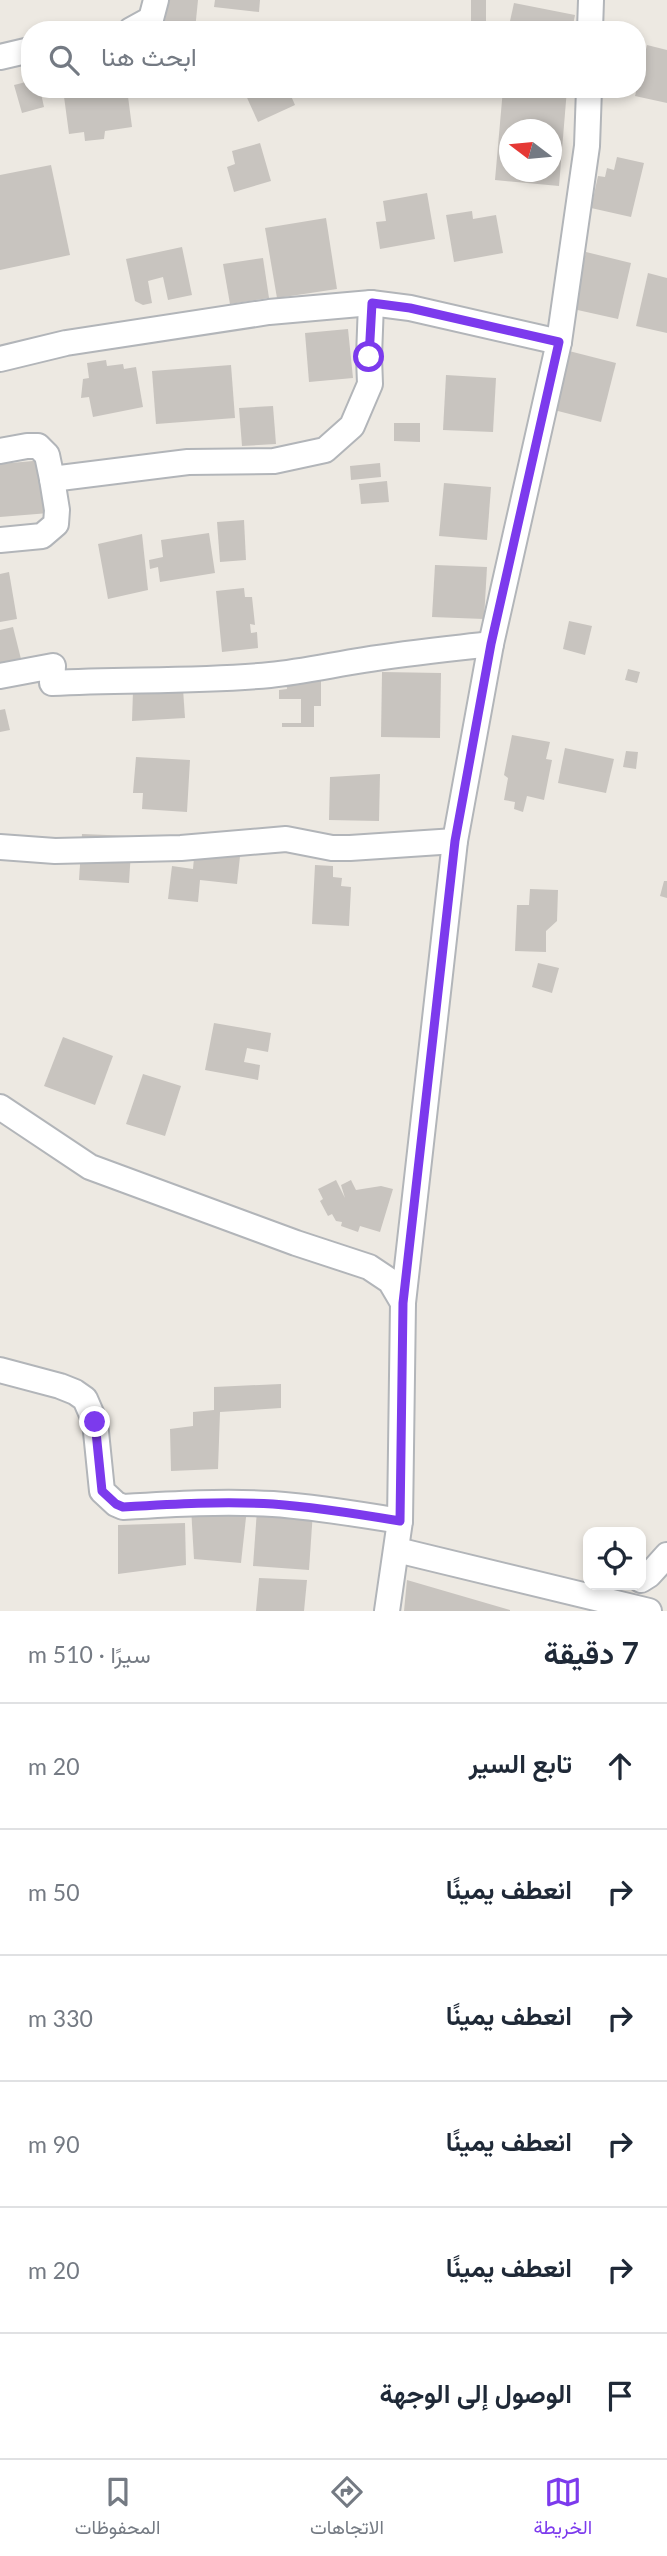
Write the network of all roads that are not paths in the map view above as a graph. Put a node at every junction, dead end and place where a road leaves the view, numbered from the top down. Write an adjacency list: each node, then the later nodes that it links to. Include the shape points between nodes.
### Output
1 (156, 0): 3 (street)
2 (592, 0): 4 (street)
3 (147, 21)
4 (591, 21)
5 (21, 52): 6 (street)
6 (0, 57)
7 (589, 98): 9 (street, via 587,146)
8 (372, 303): 9 (street); 10 (street, via 269,312 93,339); 12 (street, via 370,384 352,426 325,450 274,461 188,462)
9 (559, 342): 14 (street)
10 (0, 359)
11 (0, 451): 12 (street, via 38,446 47,455)
12 (52, 479): 13 (street, via 56,524 42,536)
13 (0, 540)
14 (491, 644): 15 (street, via 240,677 52,683 53,666); 16 (street)
15 (0, 676)
16 (455, 841): 17 (street, via 350,848 286,839 181,848 55,851); 19 (street)
17 (0, 846)
18 (0, 1107): 19 (street, via 90,1167 369,1267 390,1281)
19 (403, 1303): 21 (street)
20 (0, 1370): 21 (street, via 60,1386 85,1399 95,1422 102,1491 123,1507 270,1504)
21 (400, 1521): 22 (street)
22 (397, 1550): 26 (street); 27 (street)
23 (667, 1555): 24 (street)
24 (646, 1577)
25 (626, 1590): 26 (street)
26 (610, 1602): 28 (street)
27 (387, 1611)
28 (649, 1611)

